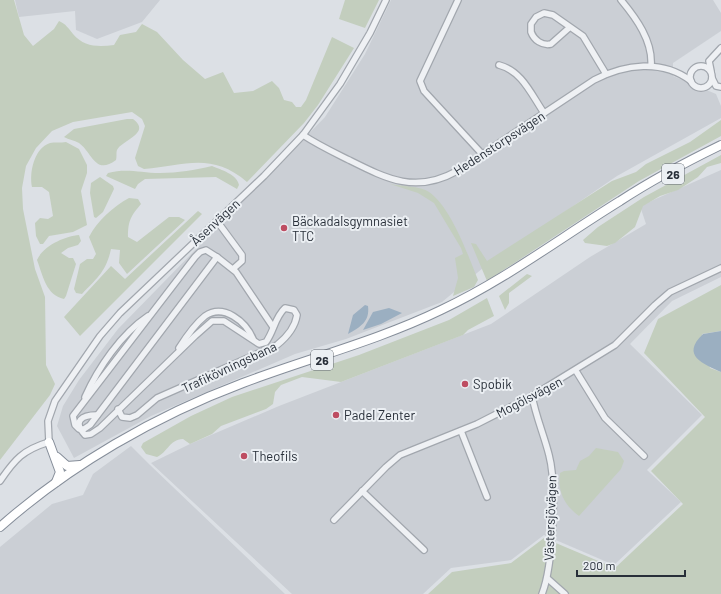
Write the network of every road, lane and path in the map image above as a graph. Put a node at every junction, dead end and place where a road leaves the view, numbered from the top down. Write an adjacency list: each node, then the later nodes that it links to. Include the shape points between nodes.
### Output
1 (386, 0): 19 (street, Åsenvägen, via 344,78)
2 (458, 0): 22 (street, via 420,81 424,91)
3 (620, 0): 8 (street, via 649,43)
4 (569, 28): 4 (street, via 553,15 544,13 531,24 531,32 538,41 547,45); 13 (street, via 583,36)
5 (721, 48): 6 (street)
6 (709, 61): 9 (street); 11 (street)
7 (499, 65): 18 (street, via 514,71 521,78)
8 (651, 66): 12 (street, Hedenstorpsvägen); 13 (street, Hedenstorpsvägen, via 618,69)
9 (703, 66): 10 (street); 11 (street)
10 (693, 70): 12 (street); 15 (street)
11 (711, 71): 14 (street)
12 (681, 73): 15 (street, Hedenstorpsvägen)
13 (606, 74): 18 (street, Hedenstorpsvägen)
14 (712, 78): 16 (street); 17 (street, via 710,84)
15 (691, 81): 17 (street, via 696,87)
16 (719, 86): 17 (street)
17 (705, 87)
18 (544, 113): 22 (street, Hedenstorpsvägen)
19 (303, 135): 22 (street, Hedenstorpsvägen, via 386,178 404,182 441,179); 23 (street, Åsenvägen)
20 (721, 145): 39 (highway, 26, via 643,186 516,270 455,303 382,336 205,398 138,432)
21 (721, 149): 46 (highway, 26, via 645,189 518,272 463,304 360,347 242,386 165,421 87,466 39,499)
22 (483, 155)
23 (217, 221): 26 (street, via 242,255 242,261); 36 (street, Åsenvägen, via 100,336 55,401 48,422)
24 (217, 258): 26 (street, Trafikövningsbana); 33 (street); 34 (street, Trafikövningsbana, via 206,250 200,252 73,416)
25 (721, 268): 30 (street, Mogölsvägen, via 662,298 615,346)
26 (232, 269): 27 (street, Trafikövningsbana)
27 (273, 327): 28 (street, Trafikövningsbana, via 272,335 266,342 259,344); 32 (street, Trafikövningsbana, via 280,312 285,308 294,310 297,315 296,323 285,339 277,345 157,398 130,418 122,416)
28 (253, 339): 29 (street, Trafikövningsbana, via 224,321 212,321); 29 (street, Trafikövningsbana, via 249,329 235,317 217,312 206,316)
29 (172, 357): 32 (street, Trafikövningsbana)
30 (576, 371): 31 (street, Mogölsvägen); 38 (street, via 605,418)
31 (532, 396): 35 (street, Mogölsvägen); 48 (street, Västersjövägen, via 552,469 553,517)
32 (118, 409): 34 (street, Trafikövningsbana, via 91,434 85,435)
33 (97, 415): 34 (street, via 90,425); 34 (street, via 81,418)
34 (79, 429)
35 (461, 431): 42 (street, Mogölsvägen, via 400,455); 43 (street)
36 (49, 442): 37 (highway); 40 (street, via 34,447 15,459)
37 (54, 454): 39 (highway, via 67,466 74,467); 41 (highway, via 60,472)
38 (644, 456)
39 (85, 463): 41 (highway, 26)
40 (0, 481)
41 (56, 483): 45 (highway, 26)
42 (362, 491): 44 (street, Mogölsvägen); 47 (street)
43 (487, 497)
44 (334, 520)
45 (0, 528)
46 (0, 531)
47 (424, 550)
48 (547, 578): 49 (street, Västersjövägen); 50 (street)
49 (542, 594)
50 (565, 594)

